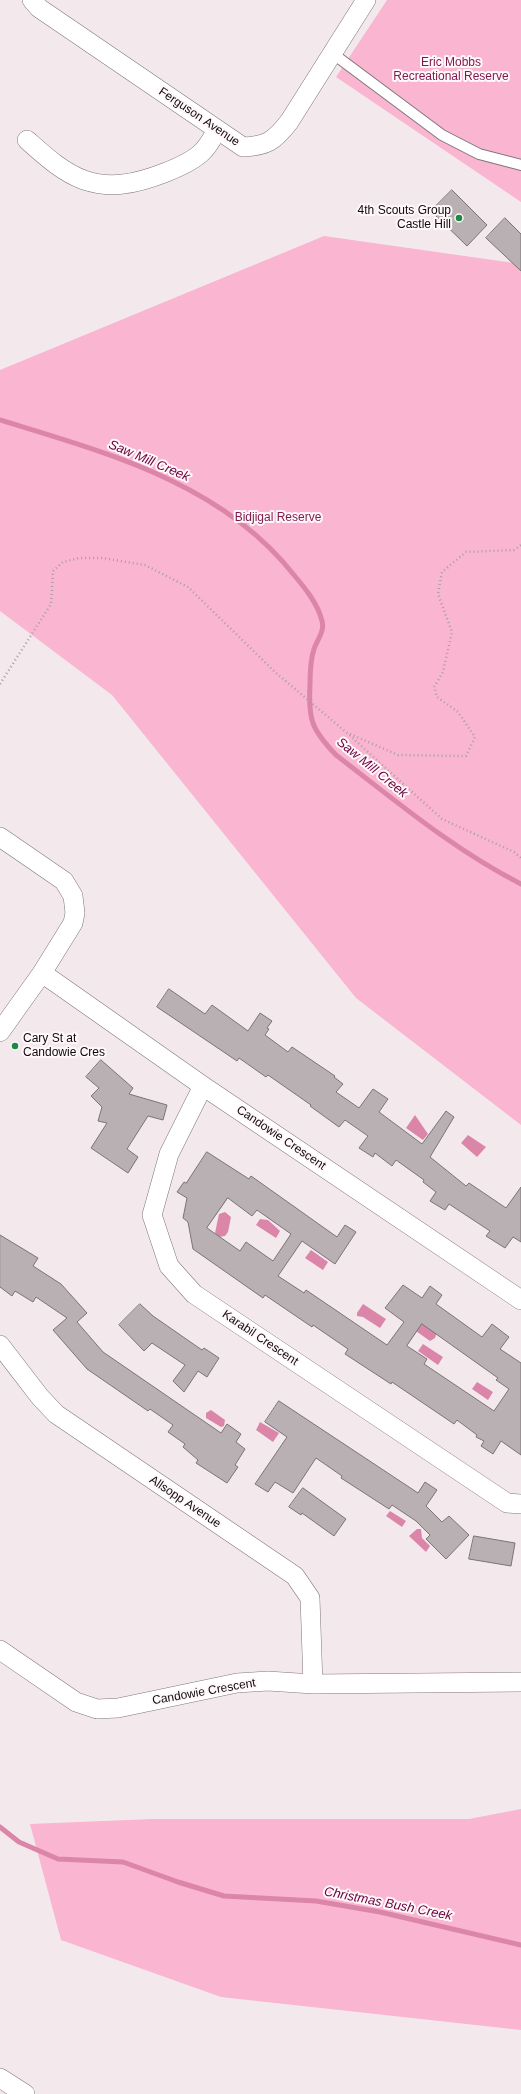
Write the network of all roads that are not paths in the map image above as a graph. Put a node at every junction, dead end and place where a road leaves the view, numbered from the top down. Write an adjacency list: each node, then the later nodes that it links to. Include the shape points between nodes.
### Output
1 (32, 0): 4 (street, Ferguson Avenue, via 39,8)
2 (366, 0): 3 (street, Ferguson Avenue)
3 (332, 53): 4 (street, Ferguson Avenue, via 277,137 262,146 243,147); 6 (lane, via 442,135 479,154)
4 (217, 130): 5 (street, via 203,151 181,165 150,178 123,184 102,184 66,172)
5 (27, 140)
6 (521, 165)
7 (0, 837): 8 (street, via 64,881 75,904 73,924)
8 (42, 973): 9 (street); 10 (street, Candowie Crescent)
9 (0, 1032)
10 (203, 1086): 11 (street, Candowie Crescent); 13 (street, Karabil Crescent, via 169,1154 152,1215 168,1266 194,1294 507,1503)
11 (521, 1300)
12 (0, 1345): 16 (street, Allsopp Avenue, via 56,1414 295,1576 310,1598)
13 (521, 1504)
14 (0, 1650): 16 (street, Candowie Crescent, via 76,1702 97,1709 118,1708 237,1683 268,1681)
15 (521, 1682): 16 (street, Candowie Crescent)
16 (313, 1684)
17 (0, 2078): 18 (street)
18 (25, 2094)

